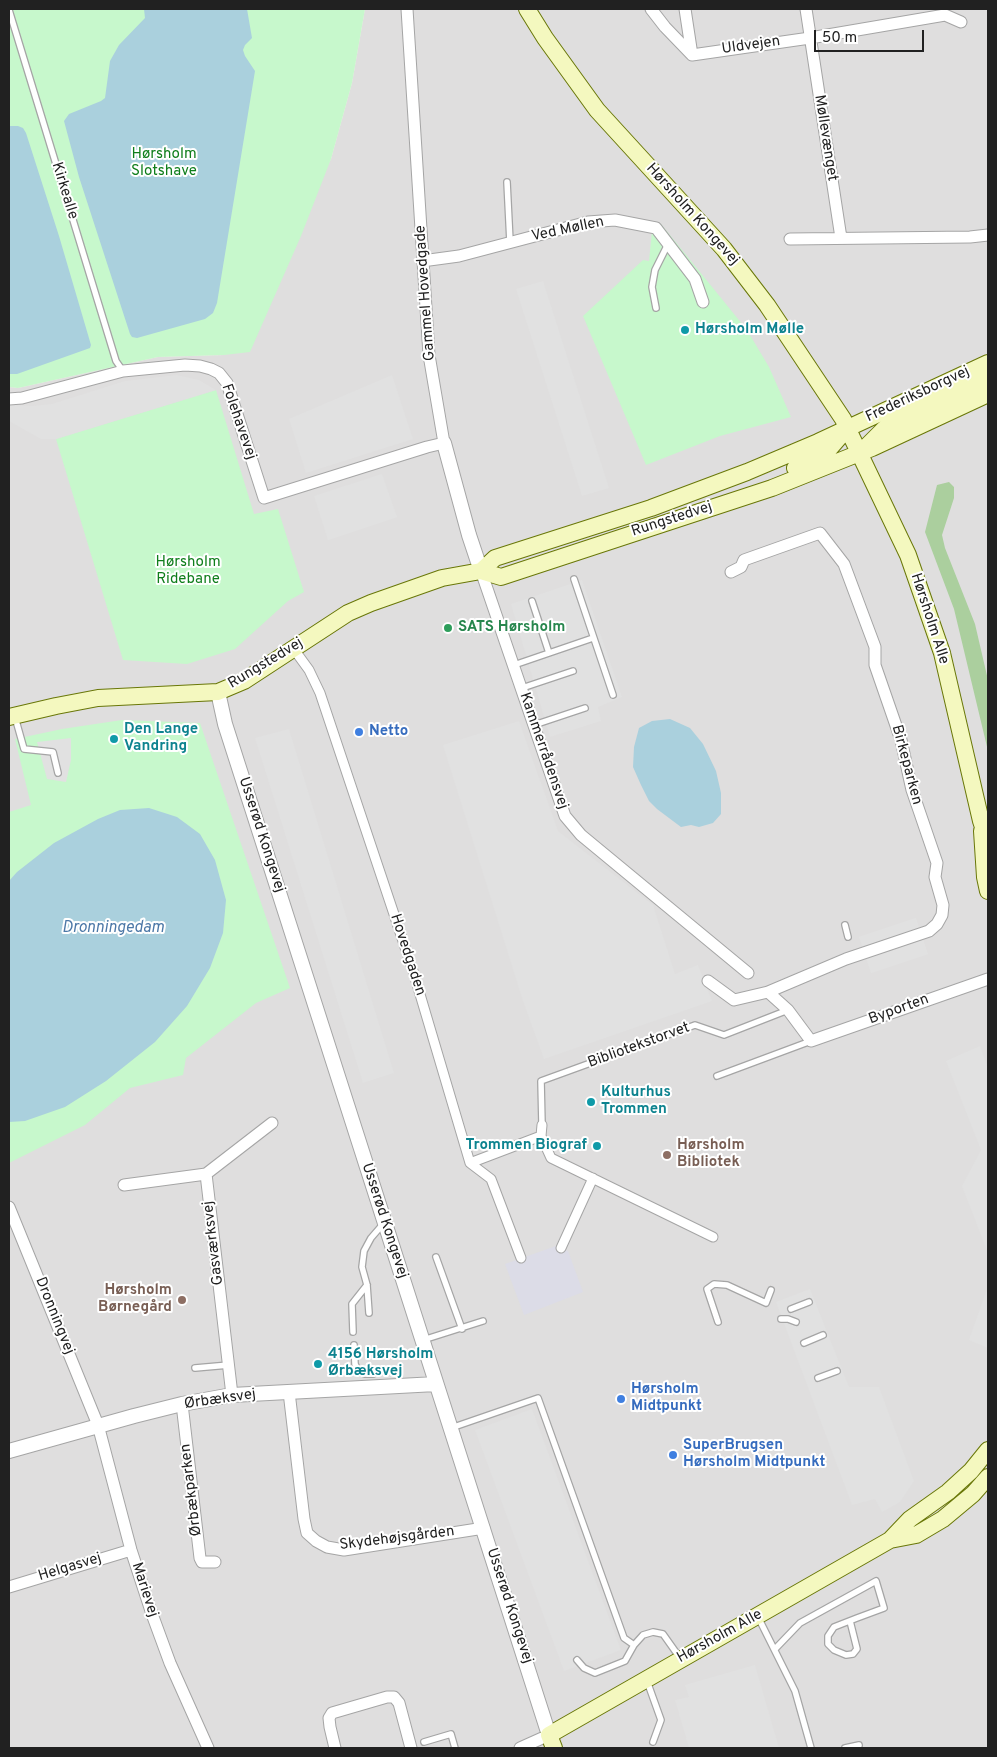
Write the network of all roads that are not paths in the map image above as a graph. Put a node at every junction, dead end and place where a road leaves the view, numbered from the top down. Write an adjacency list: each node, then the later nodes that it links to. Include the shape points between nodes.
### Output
1 (407, 9): 16 (street, Gammel Hovedgade)
2 (527, 9): 24 (main road, Hørsholm Kongevej, via 597,110 724,249 768,305)
3 (651, 9): 9 (street, via 664,27)
4 (685, 9): 9 (street)
5 (806, 9): 8 (street, Møllevænget)
6 (9, 10): 20 (lane, Kirkealle, via 116,361)
7 (961, 22): 8 (street, via 945,15)
8 (810, 38): 9 (street, Uldvejen); 12 (street, Møllevænget)
9 (692, 54)
10 (506, 182): 14 (lane)
11 (988, 235): 12 (street)
12 (841, 238): 13 (street)
13 (790, 239)
14 (510, 242): 15 (street, Ved Møllen, via 588,222 615,220 656,228); 16 (street, Ved Møllen, via 459,256)
15 (668, 244): 17 (street, Ved Møllen, via 695,279); 18 (lane, via 655,270 652,286)
16 (422, 261): 25 (street, Gammel Hovedgade, via 429,355)
17 (703, 302)
18 (656, 308)
19 (988, 363): 24 (main road, Frederiksborgvej)
20 (123, 371): 23 (street, Folehavevej); 25 (street, Folehavevej, via 185,365 219,373 227,383 264,498)
21 (988, 380): 26 (main road, via 884,428)
22 (988, 394): 26 (main road, Frederiksborgvej)
23 (9, 399)
24 (848, 428): 26 (main road, Hørsholm Alle); 27 (main road, via 824,455 706,502 628,528); 28 (main road, Rungstedvej, via 747,472 652,508 495,558)
25 (444, 443): 28 (street, Gammel Hovedgade)
26 (861, 453): 27 (main road, Rungstedvej, via 772,488); 44 (main road, Hørsholm Alle, via 908,555 942,653)
27 (598, 545): 28 (main road, Rungstedvej, via 501,577)
28 (481, 571): 33 (main road, Rungstedvej, via 442,578 371,603 348,613); 35 (street, Kammerrådensvej)
29 (732, 572): 52 (street, Birkeparken, via 741,567 744,560 820,533 844,564 875,647 875,665 937,863 934,877 943,905 942,915 929,931 846,959)
30 (574, 579): 32 (lane)
31 (532, 601): 34 (lane)
32 (593, 638): 34 (lane); 39 (lane)
33 (293, 648): 38 (main road, Rungstedvej, via 244,681); 59 (street, Hovedgaden, via 320,693 414,974)
34 (549, 652): 35 (lane)
35 (514, 665): 37 (street, Kammerrådensvej)
36 (573, 671): 37 (lane)
37 (522, 688): 42 (street, Kammerrådensvej)
38 (218, 692): 41 (main road, Rungstedvej, via 98,698); 64 (street, Usserød Kongevej, via 225,724)
39 (613, 695)
40 (585, 708): 42 (lane)
41 (12, 716): 43 (lane, via 24,748 53,752)
42 (534, 724): 49 (street, Kammerrådensvej, via 558,800 575,828)
43 (58, 772)
44 (981, 822): 45 (main road, Hørsholm Alle); 46 (main road, Hørsholm Alle)
45 (988, 842)
46 (988, 891)
47 (845, 925): 48 (lane)
48 (848, 937)
49 (748, 973)
50 (988, 979): 54 (street, Byporten)
51 (708, 982): 52 (street, via 734,1000)
52 (768, 992): 53 (street)
53 (788, 1010): 54 (street); 57 (lane, Bibliotekstorvet, via 724,1035 695,1025 541,1081)
54 (811, 1042): 55 (lane)
55 (717, 1076)
56 (272, 1123): 60 (street)
57 (542, 1125): 58 (street, Bibliotekstorvet)
58 (540, 1136): 59 (street); 61 (street, via 551,1158)
59 (470, 1163): 68 (street, via 491,1179)
60 (206, 1174): 62 (street); 84 (street, Gasværksvej)
61 (593, 1178): 65 (street); 66 (street)
62 (124, 1185)
63 (9, 1207): 93 (street, Dronningvej)
64 (385, 1222): 69 (lane, via 364,1251 362,1267); 81 (street, Usserød Kongevej)
65 (714, 1237)
66 (561, 1248)
67 (436, 1257): 78 (lane)
68 (521, 1258)
69 (367, 1285): 73 (lane); 79 (lane, via 352,1304)
70 (771, 1290): 76 (lane, via 766,1303 727,1285 714,1284 707,1289)
71 (809, 1302): 72 (lane)
72 (791, 1309)
73 (369, 1313)
74 (781, 1319): 77 (lane)
75 (483, 1321): 78 (lane)
76 (718, 1322)
77 (796, 1322)
78 (462, 1329): 81 (lane)
79 (353, 1332)
80 (823, 1335): 82 (lane)
81 (423, 1340): 88 (street, Usserød Kongevej)
82 (804, 1343)
83 (354, 1345): 89 (lane, via 355,1364 359,1372 373,1371)
84 (229, 1365): 85 (lane); 91 (street, Gasværksvej)
85 (195, 1368)
86 (837, 1372): 87 (lane)
87 (818, 1378)
88 (436, 1384): 89 (street, Ørbæksvej); 94 (street, Usserød Kongevej)
89 (374, 1388): 90 (street, Ørbæksvej)
90 (289, 1392): 91 (street, Ørbæksvej); 98 (street, Skydehøjsgården, via 304,1519 307,1533 316,1541 344,1550)
91 (232, 1395): 92 (street, Ørbæksvej)
92 (182, 1404): 93 (street, Ørbæksvej); 101 (street, Ørbækparken, via 200,1558 202,1562)
93 (98, 1425): 96 (street, Ørbæksvej); 100 (street, Marievej)
94 (451, 1428): 98 (street, Usserød Kongevej); 105 (lane, via 538,1398 624,1638)
95 (988, 1450): 99 (main road, Hørsholm Alle, via 948,1492 910,1519)
96 (9, 1451)
97 (988, 1477): 99 (main road, Hørsholm Alle, via 943,1519 916,1535)
98 (484, 1528): 110 (street, Usserød Kongevej)
99 (890, 1540): 103 (main road, Hørsholm Alle)
100 (131, 1550): 102 (street, Helgasvej); 114 (street, Marievej, via 167,1655)
101 (215, 1562)
102 (9, 1587)
103 (757, 1616): 106 (lane); 107 (main road, Hørsholm Alle)
104 (850, 1621): 104 (lane, via 834,1627 828,1636 828,1644 846,1654 853,1654 857,1649); 106 (lane, via 884,1608 876,1581 800,1623)
105 (634, 1645): 107 (lane, via 643,1635 663,1634); 108 (lane, via 625,1661 595,1674)
106 (775, 1649): 119 (lane, via 796,1691)
107 (680, 1659): 109 (main road, Hørsholm Alle)
108 (577, 1660)
109 (646, 1679): 110 (main road, Hørsholm Alle); 112 (lane, via 661,1720)
110 (552, 1741): 118 (street)
111 (424, 1742): 117 (lane, via 451,1734)
112 (653, 1742)
113 (859, 1745): 120 (lane)
114 (208, 1748)
115 (335, 1748): 116 (street, via 329,1718 332,1713 387,1696 394,1697 399,1703)
116 (412, 1748)
117 (455, 1748)
118 (520, 1748)
119 (811, 1748)
120 (846, 1748)

